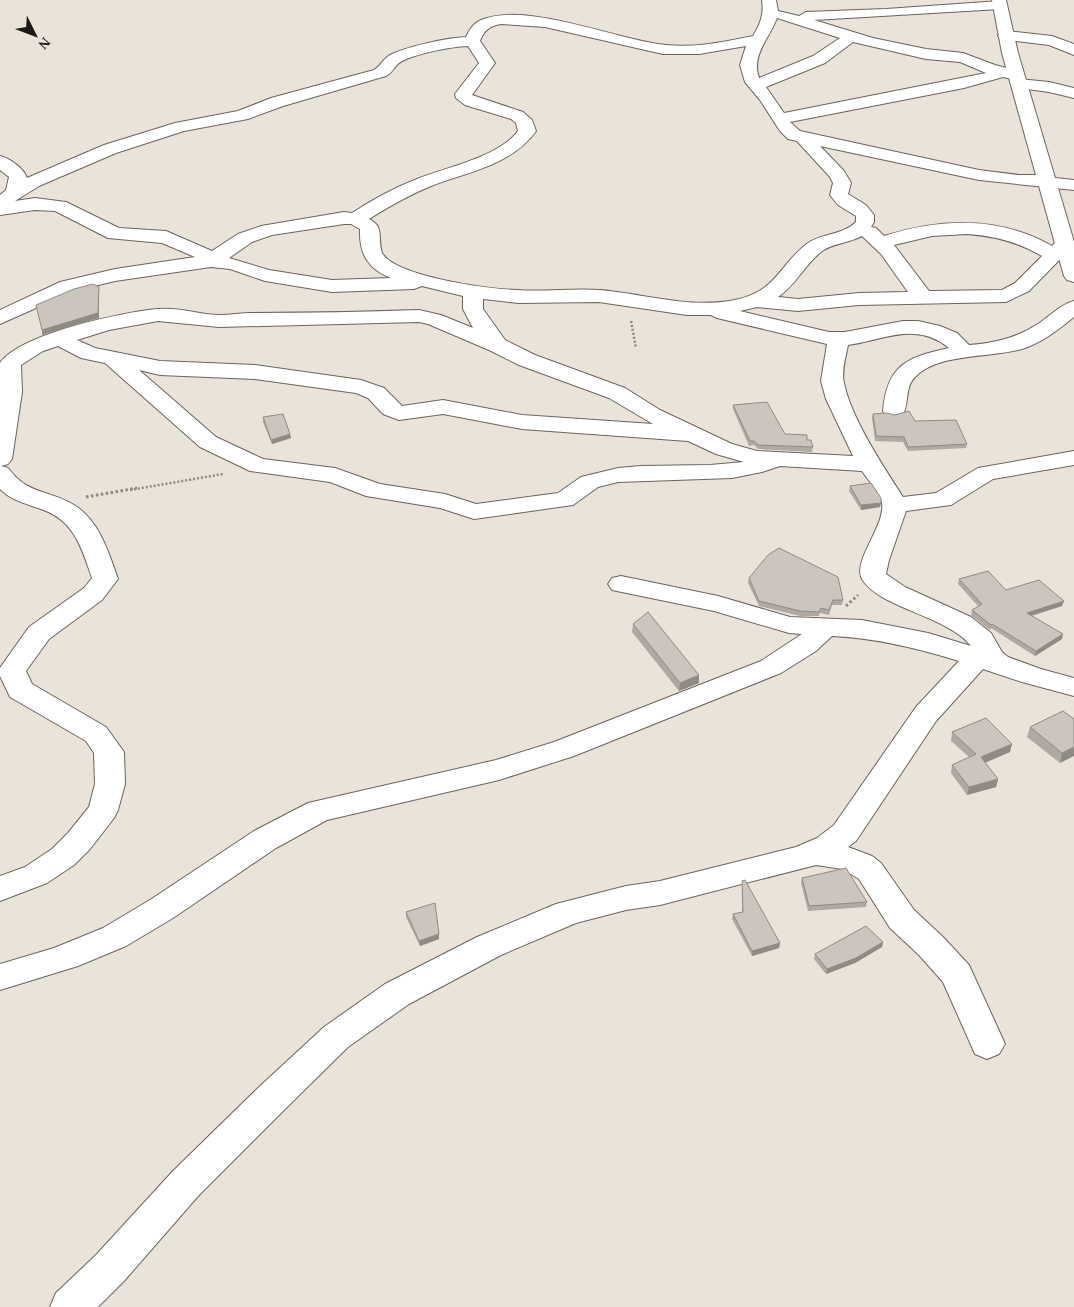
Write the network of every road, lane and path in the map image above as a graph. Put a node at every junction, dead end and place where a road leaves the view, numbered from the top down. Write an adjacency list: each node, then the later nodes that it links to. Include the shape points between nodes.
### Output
1 (858, 0): 5 (street)
2 (999, 2): 5 (street); 8 (street)
3 (504, 6): 6 (street)
4 (774, 10): 5 (street); 7 (street); 9 (street)
5 (816, 16)
6 (514, 19): 9 (street, via 673,50); 10 (street, via 486,23)
7 (850, 36): 12 (street, via 926,54 963,58); 13 (street, via 826,55)
8 (1006, 36): 11 (street, via 1052,41); 12 (street)
9 (758, 39): 13 (street, via 748,59 749,75)
10 (472, 41): 20 (street, via 452,42 398,57 380,73 242,115 134,141 68,165); 23 (street, via 487,63 465,89 464,98 524,120 526,136 502,152 408,190)
11 (1074, 50)
12 (1012, 77): 14 (street); 15 (street, via 990,77); 18 (street)
13 (756, 85): 15 (street)
14 (1074, 93)
15 (780, 119): 16 (street, via 790,132)
16 (804, 138): 18 (street, via 979,175); 24 (street, via 838,175 842,183 839,195 862,211 866,218)
17 (0, 162): 20 (street, via 18,176)
18 (1048, 182): 19 (street); 26 (street)
19 (1074, 185)
20 (15, 192): 21 (street)
21 (0, 204)
22 (0, 209): 27 (street, via 35,204 59,206 115,234 166,237 205,254)
23 (355, 219): 27 (street, via 329,219 256,233); 29 (street, via 370,227 370,246 375,259 385,268)
24 (864, 224): 25 (street); 32 (street, via 857,231 814,248 779,286)
25 (881, 243): 26 (street, via 928,230 976,229); 31 (street)
26 (1064, 247): 28 (street); 31 (street, via 1010,295)
27 (211, 261): 29 (street, via 233,264 266,275 332,286); 35 (street, via 67,286)
28 (1074, 276)
29 (426, 282): 30 (street)
30 (473, 291): 34 (street, via 523,297 606,296 685,310); 38 (street, via 473,309)
31 (924, 298): 32 (street, via 859,299 798,305)
32 (753, 300): 34 (street)
33 (1074, 307): 39 (street, via 1036,334 1015,344)
34 (716, 310): 37 (street)
35 (0, 318)
36 (65, 336): 38 (street, via 106,324 158,315 219,321 419,316); 40 (street, via 67,343 76,348); 44 (street, via 24,350 10,364 11,392)
37 (838, 339): 39 (street, via 910,326 946,337 958,345); 46 (street, via 832,381 849,427)
38 (497, 345): 42 (street, via 527,360 617,393 652,415)
39 (961, 352): 41 (street, via 928,360 907,372 896,390)
40 (112, 358): 42 (street, via 160,368 255,372 361,387 376,393 399,413 443,407 522,422); 47 (street, via 208,442)
41 (894, 411)
42 (692, 434): 45 (street, via 742,455)
43 (1074, 458): 50 (street, via 986,473 942,500)
44 (0, 459)
45 (775, 460): 46 (street); 47 (street, via 741,470 618,474 582,484 564,500 484,512 470,511 446,501 375,491 335,475)
46 (870, 464): 50 (street)
47 (258, 466): 49 (path)
48 (0, 473): 49 (street, via 14,489)
49 (48, 504): 57 (street, via 65,510 80,523 92,543 105,579 93,594 39,634 12,671 20,690 96,734 109,752 110,784 103,810 79,842 36,875)
50 (894, 505): 51 (street, via 894,514 876,560 873,574)
51 (876, 580): 53 (path); 54 (street, via 896,593 961,623 981,639 991,657)
52 (621, 584): 53 (street, via 718,604 789,625)
53 (826, 627): 54 (street, via 901,636); 58 (street, via 772,667 564,749 499,770 319,811 294,821 180,897 105,942)
54 (987, 660): 55 (street); 56 (street, via 926,714 845,833)
55 (1074, 687)
56 (814, 853): 59 (street, via 847,858 870,871 902,920 957,975); 60 (street, via 568,913 489,946 397,994 336,1037 210,1158)
57 (0, 889)
58 (0, 978)
59 (987, 1044)
60 (70, 1307)

